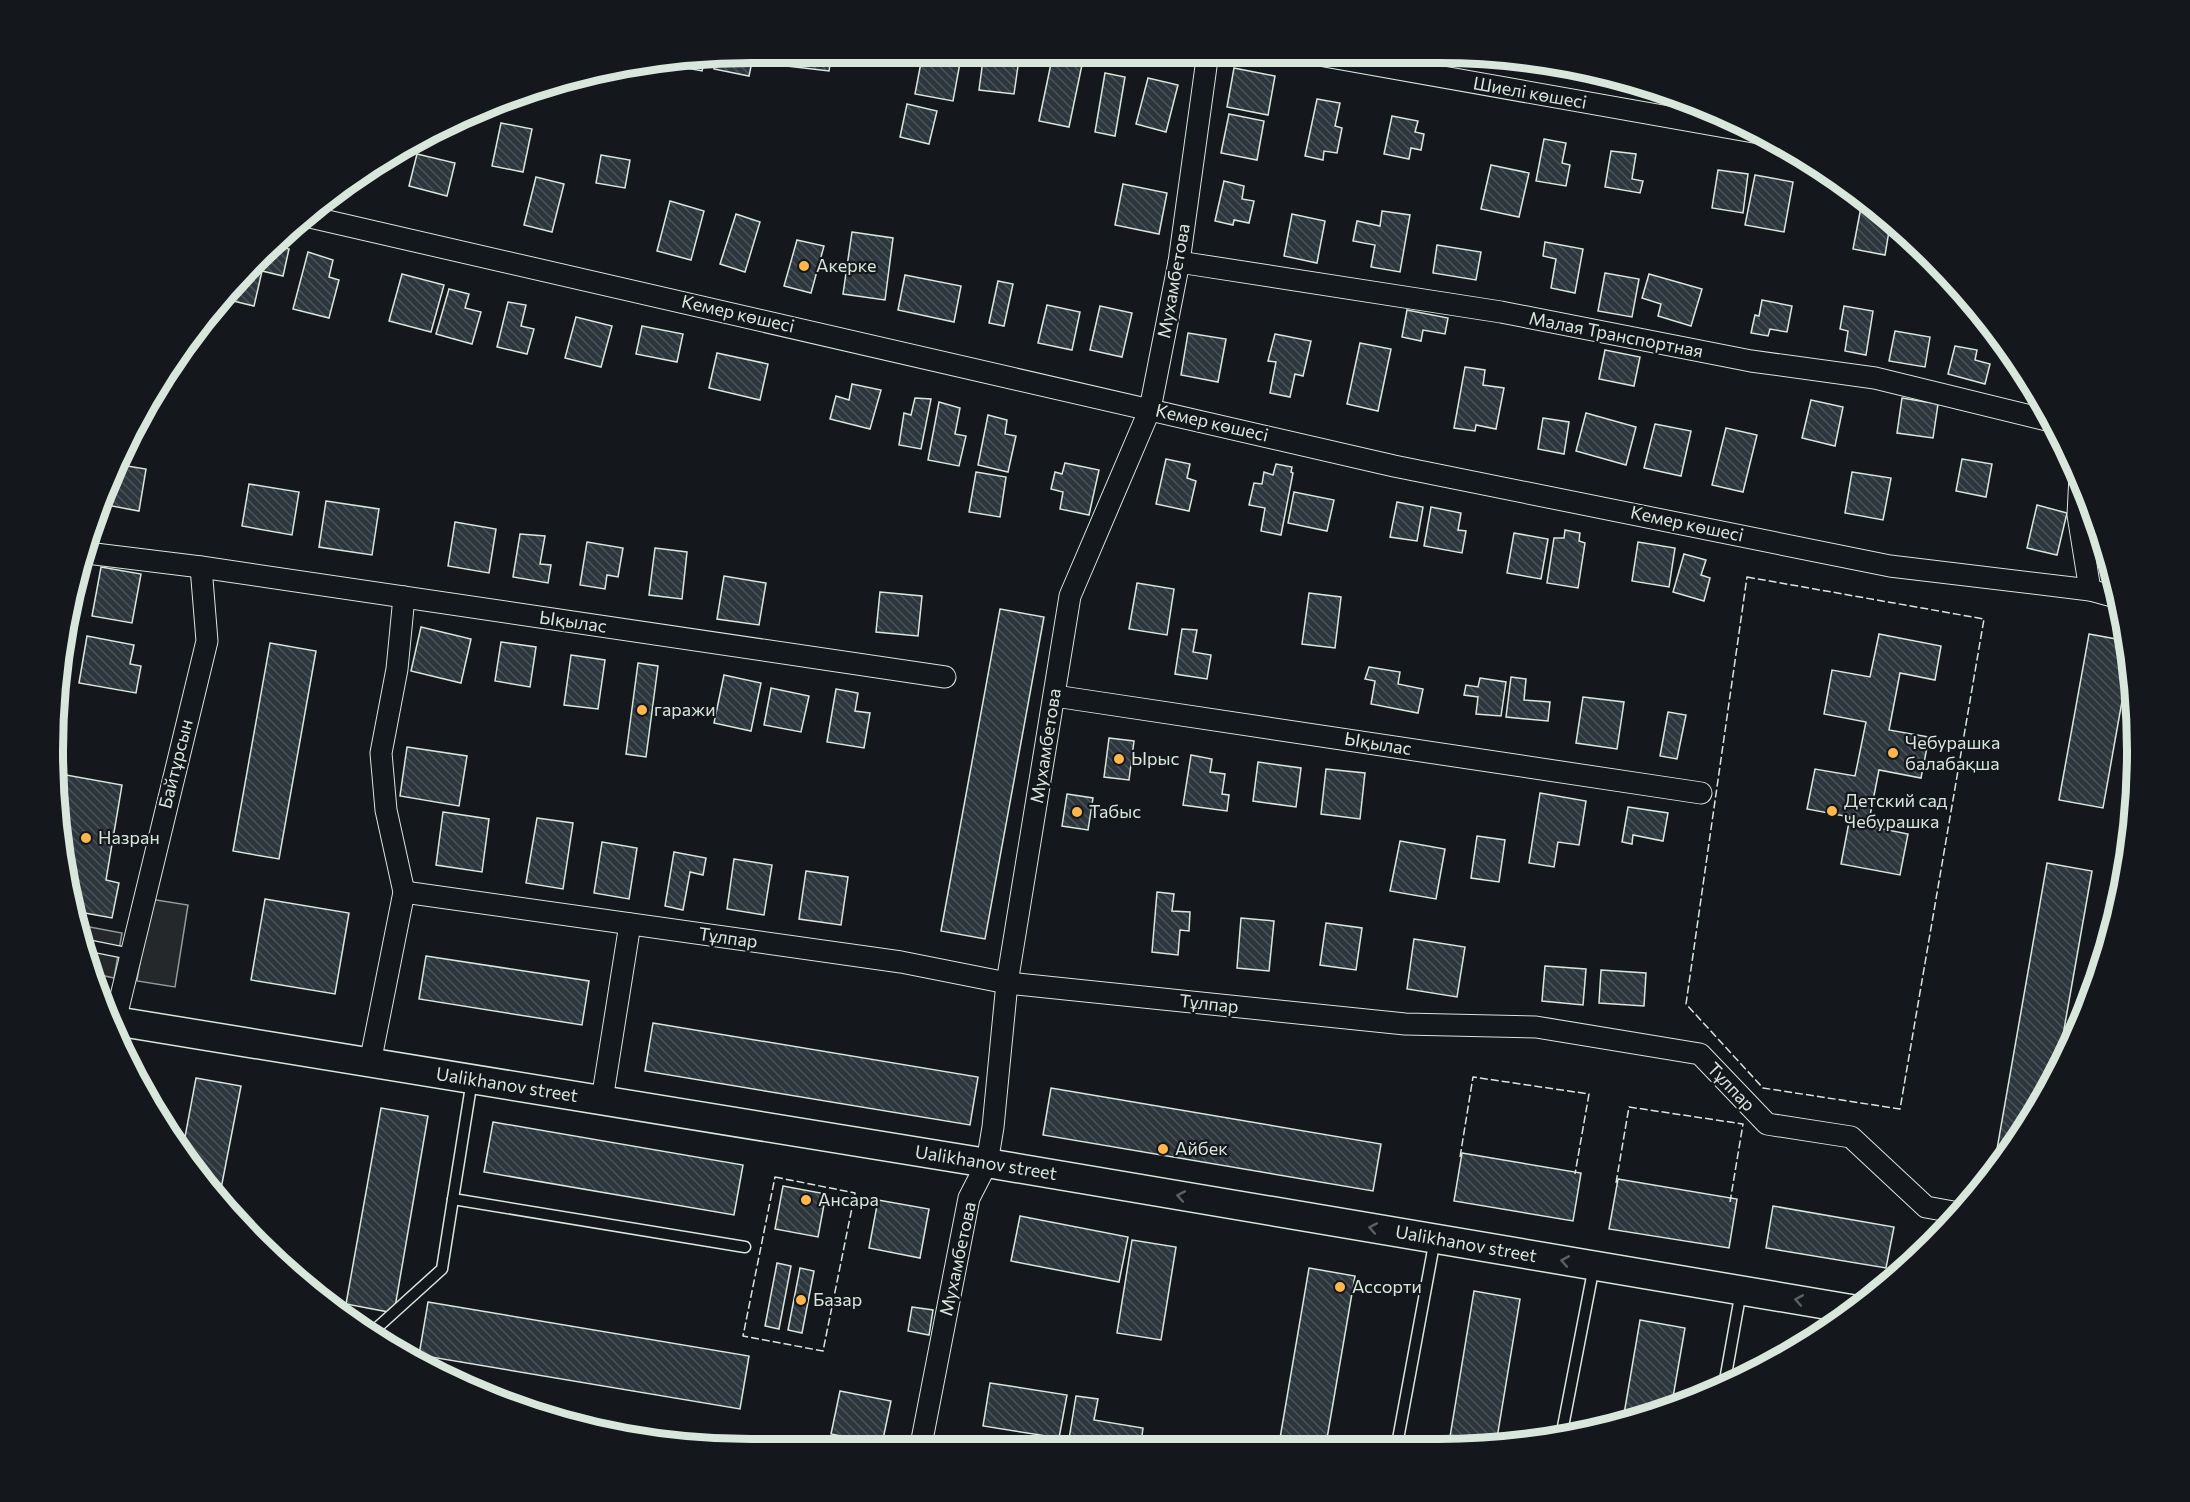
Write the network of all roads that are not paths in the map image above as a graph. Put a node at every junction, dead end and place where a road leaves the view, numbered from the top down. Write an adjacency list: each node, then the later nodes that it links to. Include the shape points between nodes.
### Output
1 (1206, 63): 5 (street, Мухамбетова)
2 (1364, 63): 3 (street, Шиелі көшесі)
3 (1730, 128)
4 (317, 218): 6 (street, Кемер көшесі)
5 (1179, 262): 6 (street, Мухамбетова); 7 (street, Малая Транспортная, via 1501,312 1751,361 1875,378)
6 (1150, 409): 11 (street, Кемер көшесі, via 1394,466 1890,566); 15 (street, Мухамбетова, via 1070,596)
7 (2041, 419)
8 (2079, 499): 11 (street)
9 (92, 554): 10 (street, Ықылас)
10 (201, 567): 13 (street, Ықылас); 20 (street, Байтұрсын, via 207,641)
11 (2090, 590): 12 (street, Кемер көшесі)
12 (2109, 595)
13 (404, 597): 14 (street, Ықылас); 17 (street, via 397,669 381,753 386,810)
14 (945, 677)
15 (1054, 696): 16 (street, Ықылас); 21 (street, Мухамбетова)
16 (1701, 793)
17 (404, 892): 18 (street, Тұлпар); 24 (street)
18 (630, 924): 21 (street, Тұлпар, via 901,962); 26 (street)
19 (92, 946): 20 (lane)
20 (131, 954): 22 (street, Байтұрсын)
21 (1007, 983): 27 (street, Мухамбетова); 29 (street, Тұлпар, via 1405,1024 1536,1027 1700,1054 1767,1124 1851,1137 1926,1207)
22 (115, 1014)
23 (120, 1024): 24 (street, Ualikhanov street)
24 (370, 1063): 25 (street, Ualikhanov street)
25 (472, 1079): 26 (street, Ualikhanov street); 28 (lane)
26 (602, 1100): 27 (street, Ualikhanov street)
27 (987, 1163): 30 (street, Ualikhanov street, one-way to 27); 38 (street, Мухамбетова, via 969,1198)
28 (453, 1199): 31 (lane); 35 (lane, via 442,1269)
29 (1950, 1211)
30 (1435, 1239): 32 (street, Ualikhanov street, one-way to 30); 39 (lane)
31 (745, 1247)
32 (1594, 1266): 33 (street, Ualikhanov street); 37 (lane)
33 (1741, 1291): 34 (street, Ualikhanov street, one-way to 33); 36 (lane)
34 (1843, 1308)
35 (377, 1328)
36 (1726, 1376)
37 (1563, 1428)
38 (922, 1439)
39 (1398, 1439)

